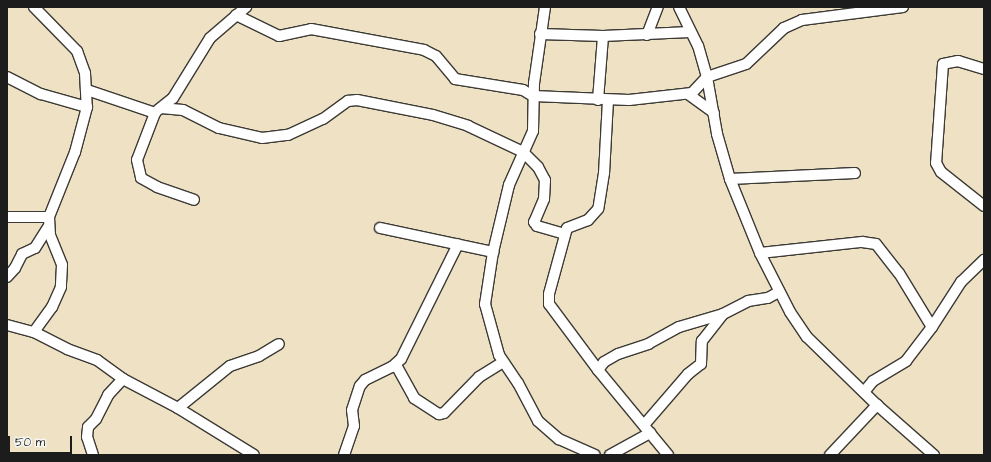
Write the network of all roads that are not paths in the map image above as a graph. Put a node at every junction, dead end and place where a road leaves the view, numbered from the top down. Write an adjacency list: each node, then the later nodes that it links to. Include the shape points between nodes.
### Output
1 (34, 7): 15 (street, via 77,52)
2 (246, 7): 7 (street)
3 (545, 7): 9 (street)
4 (658, 7): 10 (street)
5 (679, 7): 8 (street)
6 (902, 7): 14 (street, via 793,23 746,64)
7 (236, 15): 17 (street, via 279,36 311,29 424,50 436,56 455,79 523,90); 20 (street, via 210,38 172,98)
8 (690, 32): 10 (street); 14 (street, via 698,46)
9 (540, 34): 11 (street); 17 (street)
10 (647, 35): 11 (street)
11 (603, 36): 18 (street)
12 (984, 69): 26 (street, via 958,61 943,64 936,163 941,172)
13 (7, 77): 19 (street, via 41,94)
14 (707, 77): 16 (street, via 698,89); 21 (street)
15 (87, 90): 19 (street); 20 (street)
16 (688, 94): 18 (street, via 650,99); 21 (street)
17 (533, 96): 18 (street); 22 (street, via 533,131)
18 (603, 100): 30 (street, via 604,173 598,209 588,220 568,226)
19 (87, 107): 28 (street, via 75,152)
20 (158, 111): 22 (street, via 183,110 219,128 262,138 288,135 323,119 348,101 362,100 432,115 468,126); 25 (street, via 137,160 141,178 157,187)
21 (714, 112): 24 (street)
22 (523, 152): 30 (street, via 538,167 546,180 544,199 534,222 536,226); 32 (street, via 509,186)
23 (856, 173): 24 (street)
24 (730, 179): 33 (street)
25 (194, 200)
26 (984, 206)
27 (7, 217): 28 (street)
28 (49, 222): 35 (street, via 35,248 22,254 16,268); 40 (street, via 61,258 63,276 58,296)
29 (380, 228): 31 (street)
30 (565, 234): 44 (street, via 549,294 549,304)
31 (458, 244): 32 (street); 43 (street)
32 (493, 252): 42 (street, via 485,304 494,343)
33 (760, 253): 36 (street); 39 (street, via 862,242 876,244 899,273)
34 (984, 260): 39 (street, via 961,282)
35 (7, 277)
36 (779, 292): 37 (street, via 768,298 748,301); 46 (street, via 807,337)
37 (723, 314): 44 (street, via 679,327 648,344 618,354 604,362); 49 (street, via 702,341 701,364 688,374)
38 (7, 325): 40 (street)
39 (932, 327): 46 (street, via 906,361 873,381)
40 (34, 332): 45 (street, via 67,349 97,360)
41 (279, 344): 48 (street, via 259,356 230,366)
42 (503, 362): 43 (street, via 479,378 444,413 439,414 414,398); 53 (street, via 545,429 559,439)
43 (396, 364): 52 (street, via 365,380 360,386 352,410 354,426)
44 (598, 370): 49 (street)
45 (123, 379): 48 (street); 51 (street, via 108,395 96,419 88,427 87,436)
46 (864, 392): 47 (street)
47 (877, 405): 56 (street); 57 (street)
48 (178, 408): 50 (street)
49 (647, 429): 54 (street); 55 (street)
50 (250, 454)
51 (93, 455)
52 (344, 455)
53 (595, 455)
54 (610, 455)
55 (668, 455)
56 (830, 455)
57 (934, 455)

